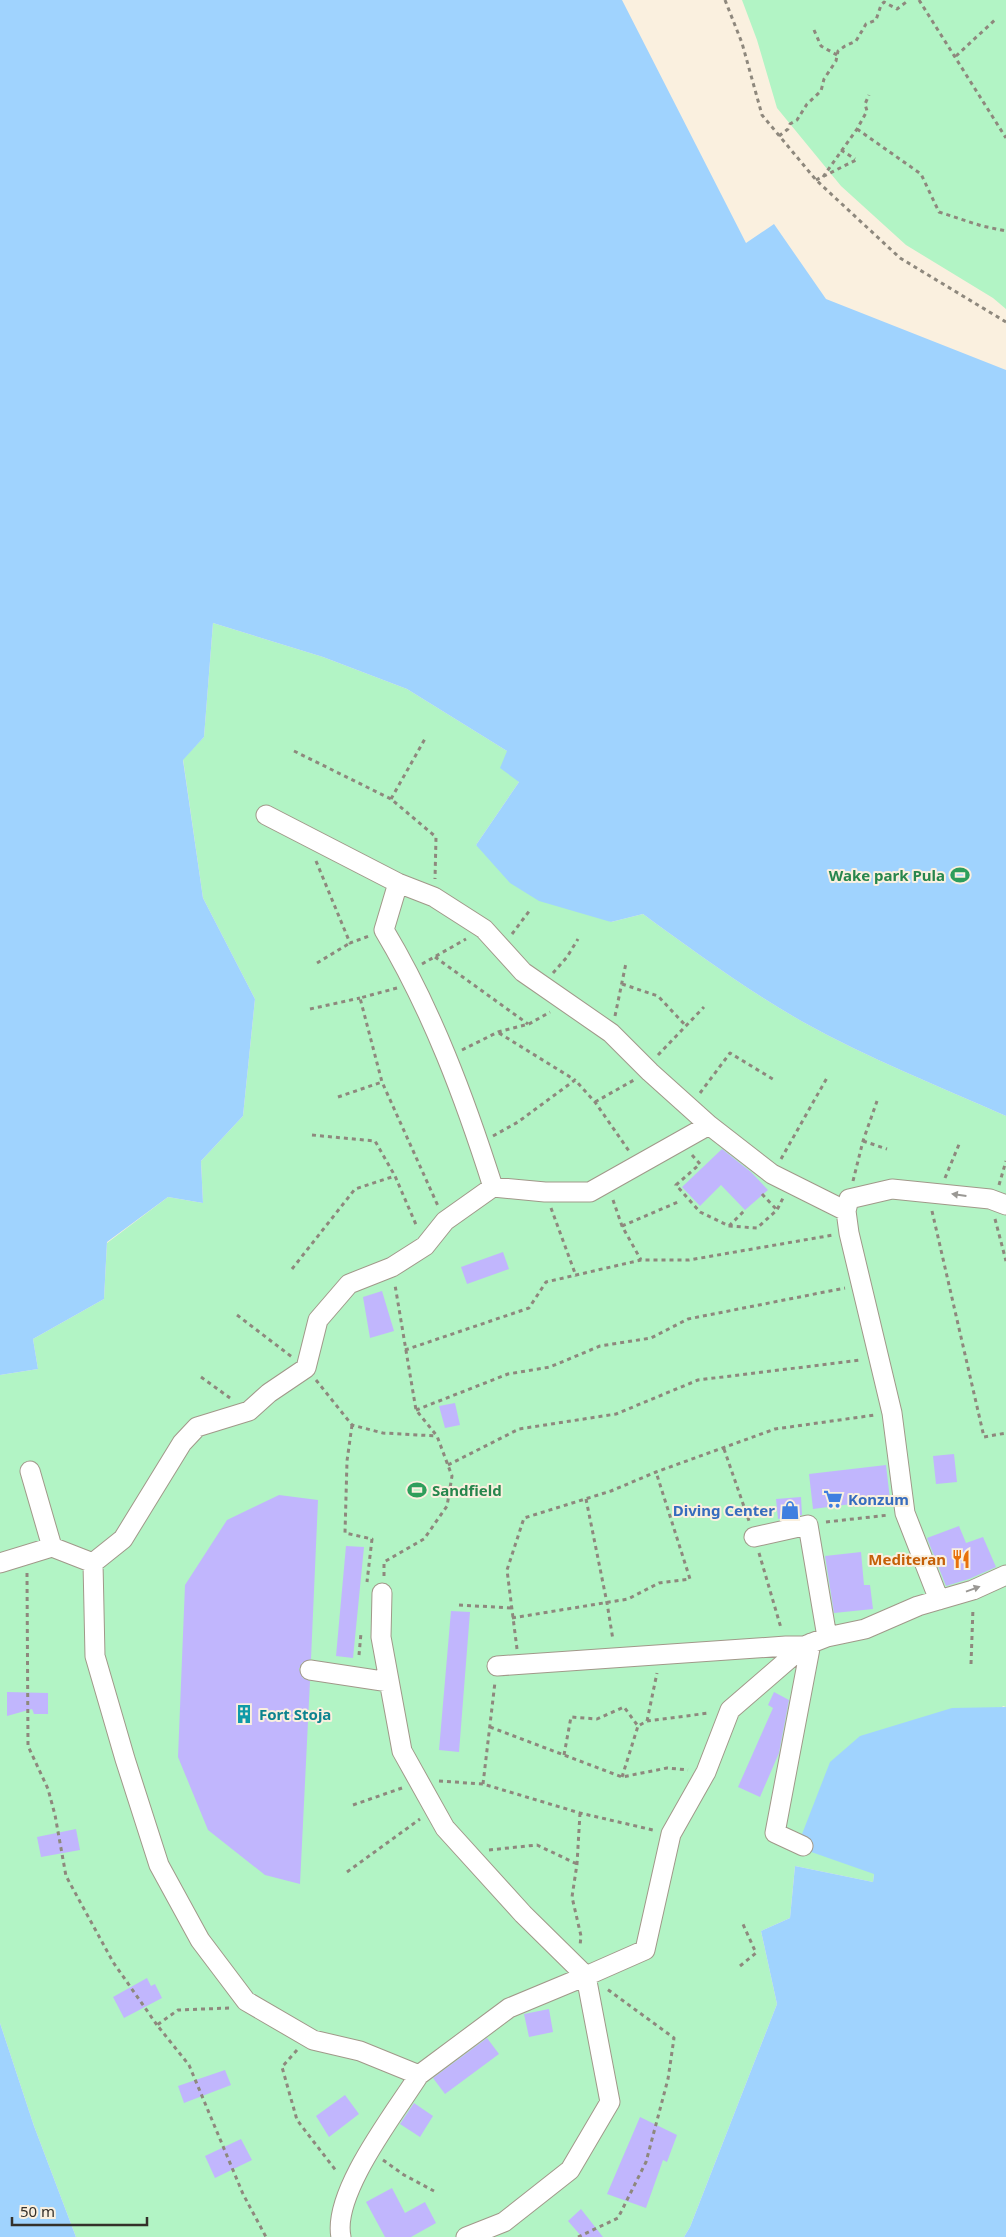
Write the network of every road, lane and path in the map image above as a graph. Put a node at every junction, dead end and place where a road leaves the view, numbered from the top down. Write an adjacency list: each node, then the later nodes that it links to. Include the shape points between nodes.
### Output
1 (725, 0): 10 (path, via 742,43 762,115)
2 (909, 0): 6 (path, via 897,10 884,2 876,20 866,24 856,41)
3 (919, 0): 7 (path)
4 (997, 18): 7 (path)
5 (814, 30): 6 (path, via 822,46)
6 (837, 54): 10 (path, via 821,91)
7 (956, 56): 11 (path)
8 (869, 95): 9 (path)
9 (857, 129): 12 (path); 15 (path, via 922,174 939,212)
10 (779, 136): 14 (path)
11 (1006, 138)
12 (841, 150): 13 (path); 13 (path, via 856,160)
13 (823, 177): 14 (path)
14 (816, 180): 16 (path, via 900,258)
15 (1006, 231)
16 (1006, 322)
17 (426, 737): 19 (path)
18 (294, 751): 19 (path)
19 (391, 799): 23 (path, via 436,837)
20 (266, 815): 21 (lane)
21 (306, 835): 22 (lane); 28 (path)
22 (398, 882): 23 (lane); 26 (lane)
23 (434, 896): 25 (lane)
24 (530, 910): 29 (path)
25 (484, 929): 29 (lane); 30 (path)
26 (384, 930): 28 (path); 33 (lane)
27 (578, 939): 34 (path)
28 (350, 943): 32 (path)
29 (502, 949): 34 (lane, via 523,972)
30 (435, 957): 33 (path); 40 (path)
31 (626, 962): 35 (path)
32 (318, 963)
33 (412, 978): 36 (path); 44 (lane)
34 (542, 984): 37 (lane)
35 (622, 984): 41 (path, via 658,996); 43 (path)
36 (360, 998): 39 (path); 49 (path)
37 (568, 1002): 40 (path); 43 (lane)
38 (704, 1007): 41 (path)
39 (310, 1009)
40 (529, 1024): 42 (path)
41 (686, 1026): 45 (path)
42 (498, 1032): 44 (path); 47 (path)
43 (611, 1033): 45 (lane)
44 (446, 1058): 59 (lane)
45 (648, 1070): 52 (path); 53 (lane)
46 (827, 1078): 65 (path)
47 (575, 1080): 52 (path); 59 (path, via 518,1122)
48 (776, 1081): 53 (path, via 730,1053)
49 (382, 1082): 50 (path); 79 (path)
50 (338, 1097)
51 (878, 1101): 57 (path)
52 (596, 1102): 62 (path)
53 (690, 1108): 54 (lane)
54 (709, 1125): 56 (lane); 65 (lane)
55 (312, 1135): 66 (path, via 375,1141)
56 (680, 1141): 62 (lane); 63 (path)
57 (863, 1141): 60 (path); 76 (path)
58 (960, 1142): 72 (path)
59 (479, 1143): 70 (lane)
60 (887, 1149)
61 (1006, 1161): 67 (path)
62 (638, 1164): 68 (lane)
63 (700, 1164): 64 (path); 81 (path, via 676,1185 700,1212)
64 (703, 1167)
65 (772, 1174): 69 (lane)
66 (395, 1176): 83 (path); 87 (path, via 355,1189)
67 (1004, 1178): 75 (path)
68 (606, 1182): 71 (lane, via 590,1192); 80 (path)
69 (789, 1184): 76 (lane); 78 (path)
70 (493, 1188): 71 (lane); 79 (lane)
71 (545, 1192): 88 (path)
72 (934, 1192): 75 (lane, one-way to 72); 76 (lane, via 892,1189); 99 (path, via 984,1437)
73 (762, 1194): 78 (path)
74 (678, 1202): 80 (path)
75 (997, 1202): 85 (path)
76 (848, 1205): 82 (lane)
77 (745, 1210): 81 (path)
78 (778, 1210): 81 (path, via 757,1228)
79 (445, 1221): 83 (lane)
80 (622, 1226): 84 (path)
81 (729, 1226)
82 (848, 1233): 84 (path, via 689,1260); 89 (lane)
83 (425, 1246): 86 (lane)
84 (641, 1260): 88 (path)
85 (1006, 1261)
86 (392, 1267): 91 (path); 93 (lane, via 349,1284 318,1320)
87 (292, 1269)
88 (576, 1276): 91 (path, via 546,1282 528,1308)
89 (860, 1285): 92 (lane); 95 (path, via 688,1319 651,1338 600,1346 550,1367 508,1374)
90 (237, 1314): 93 (path)
91 (405, 1350): 95 (path)
92 (879, 1358): 97 (lane); 101 (path, via 698,1380 616,1414 519,1429)
93 (306, 1368): 96 (lane); 98 (path)
94 (201, 1378): 96 (path)
95 (416, 1410): 100 (path)
96 (248, 1411): 111 (lane, via 197,1427 182,1443 123,1539)
97 (892, 1413): 103 (path, via 775,1429); 105 (lane)
98 (352, 1425): 100 (path, via 383,1433); 114 (path, via 347,1461 345,1533 372,1539)
99 (1006, 1433)
100 (437, 1436): 101 (path)
101 (448, 1466): 114 (path, via 452,1476 447,1506 424,1539 384,1562)
102 (30, 1471): 108 (lane)
103 (656, 1472): 104 (path); 117 (path, via 690,1579 660,1583 628,1599)
104 (586, 1499): 117 (path); 120 (path, via 524,1518 507,1570)
105 (905, 1513): 106 (path); 112 (lane)
106 (808, 1525): 107 (lane); 123 (lane)
107 (754, 1537)
108 (52, 1547): 109 (lane); 111 (lane)
109 (34, 1552): 110 (lane); 153 (path, via 26,1576 28,1746 48,1789 66,1876 113,1962)
110 (0, 1563)
111 (93, 1563): 152 (lane, via 95,1656 159,1865 200,1940)
112 (927, 1572): 116 (lane); 119 (lane)
113 (1006, 1576): 115 (lane, one-way to 113)
114 (374, 1590): 131 (lane)
115 (973, 1590): 116 (lane); 127 (path)
116 (939, 1600): 119 (lane)
117 (607, 1603): 121 (path); 126 (path)
118 (459, 1605): 120 (path)
119 (918, 1606): 123 (lane, via 865,1629)
120 (512, 1608): 121 (path)
121 (512, 1618): 128 (path)
122 (362, 1626): 124 (path)
123 (814, 1642): 125 (lane); 132 (lane); 145 (lane, via 775,1833)
124 (359, 1655)
125 (660, 1655): 126 (lane); 133 (path)
126 (615, 1658): 128 (lane)
127 (971, 1664)
128 (519, 1665): 129 (lane)
129 (497, 1666): 135 (path)
130 (310, 1670): 131 (lane)
131 (389, 1682): 139 (lane, via 402,1751)
132 (730, 1710): 133 (path); 137 (lane)
133 (647, 1721): 134 (path)
134 (638, 1726): 136 (path, via 624,1707 597,1719 571,1717); 138 (path)
135 (490, 1727): 136 (path); 140 (path)
136 (564, 1755): 138 (path)
137 (706, 1772): 138 (path, via 667,1768); 144 (lane)
138 (622, 1776)
139 (418, 1781): 140 (path); 141 (path); 142 (lane)
140 (483, 1784): 143 (path)
141 (353, 1805)
142 (434, 1809): 146 (lane, via 445,1828); 148 (path)
143 (580, 1813): 144 (path); 147 (path)
144 (671, 1834): 151 (lane, via 645,1950)
145 (803, 1846)
146 (468, 1853): 147 (path, via 537,1845); 151 (lane)
147 (577, 1864): 151 (path, via 572,1897 581,1936)
148 (347, 1872)
149 (742, 1922): 150 (path, via 756,1953)
150 (740, 1966)
151 (582, 1971): 155 (lane, via 509,2008); 161 (lane, via 610,2102 570,2170 504,2222); 162 (path, via 674,2038 668,2079 646,2162 618,2218)
152 (246, 2001): 153 (path, via 226,2008 178,2010); 154 (lane)
153 (158, 2025): 159 (path, via 190,2065 243,2194)
154 (308, 2037): 155 (lane, via 360,2051); 157 (path, via 282,2067 297,2120 343,2180)
155 (419, 2075): 156 (lane)
156 (370, 2151): 157 (lane); 158 (path)
157 (350, 2184): 160 (lane, via 340,2218)
158 (434, 2191)
159 (266, 2237)
160 (341, 2237)
161 (466, 2237)
162 (578, 2237)

